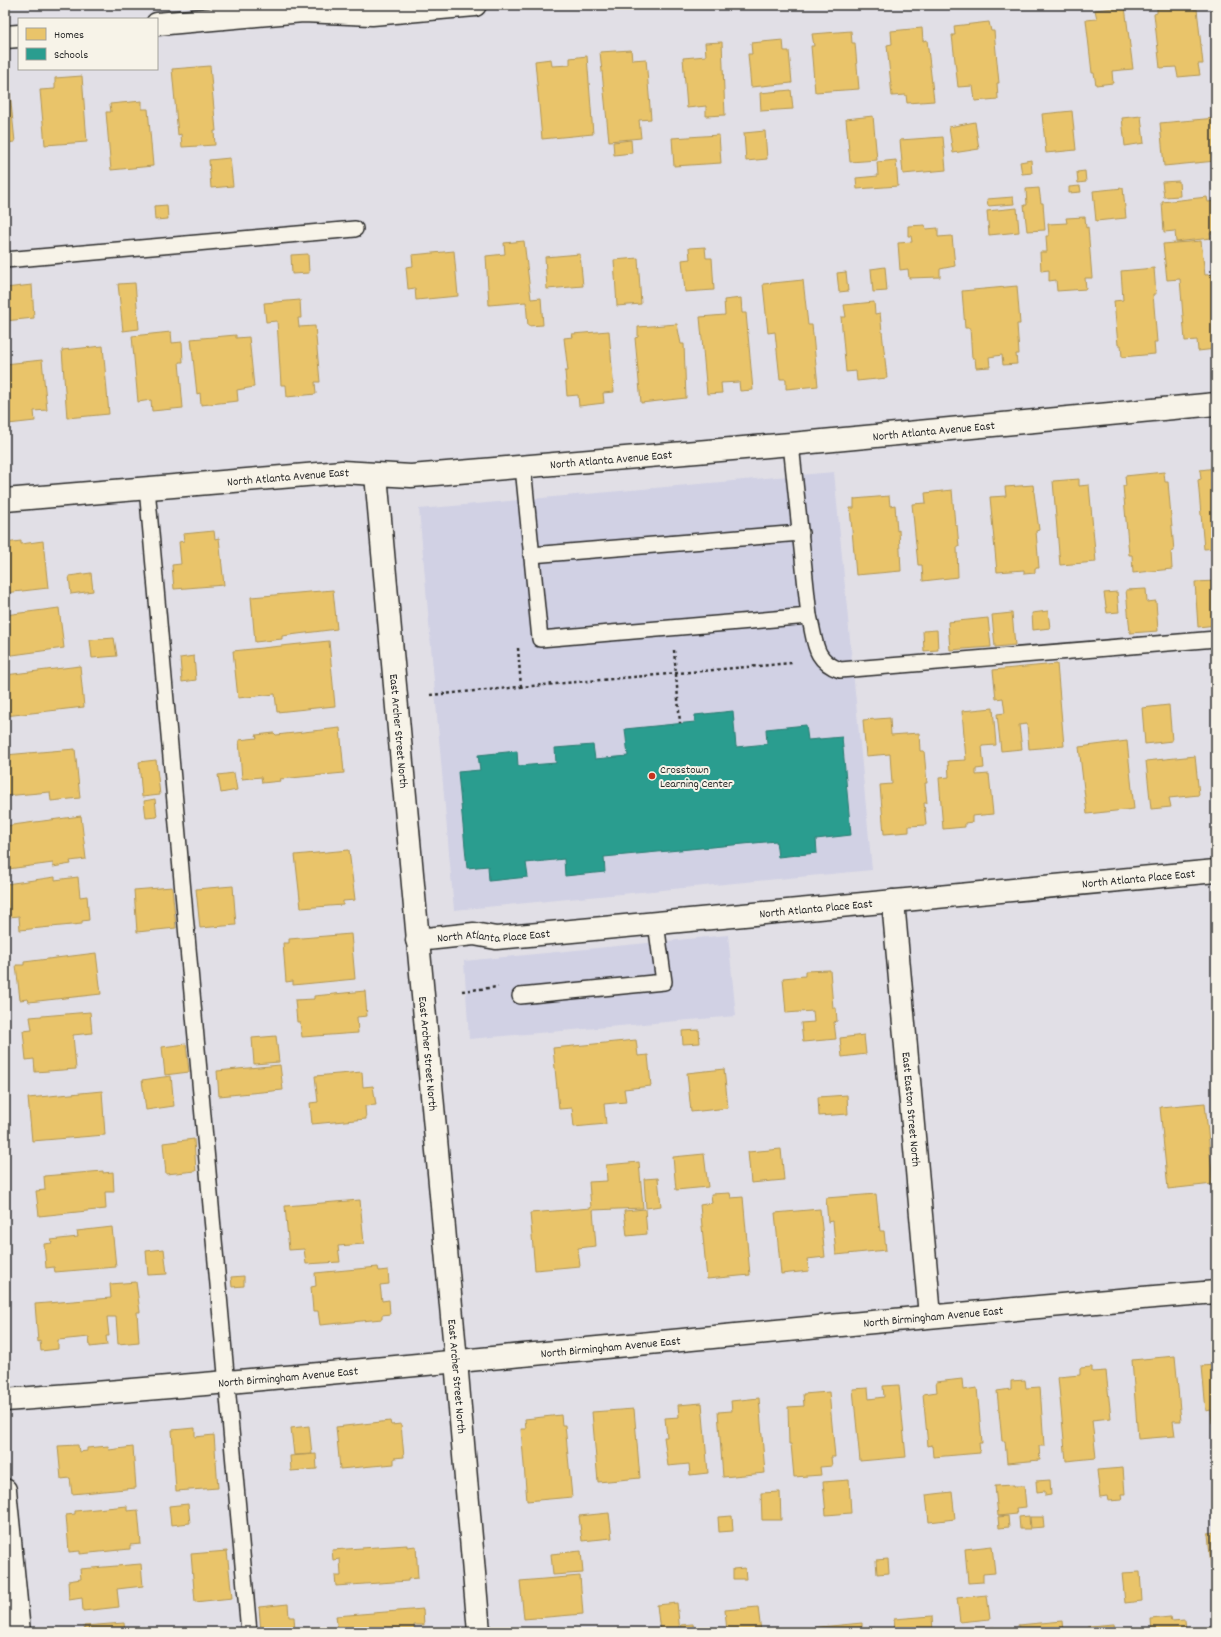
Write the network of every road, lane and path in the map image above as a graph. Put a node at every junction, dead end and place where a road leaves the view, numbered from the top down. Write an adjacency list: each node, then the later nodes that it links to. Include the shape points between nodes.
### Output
1 (475, 5): 2 (street, via 372,14)
2 (336, 9): 3 (street)
3 (250, 10): 4 (street)
4 (158, 24)
5 (18, 36): 6 (street)
6 (5, 37)
7 (355, 229): 8 (lane)
8 (5, 260)
9 (1216, 404): 10 (street, North Atlanta Avenue East)
10 (791, 444): 11 (street, North Atlanta Avenue East); 15 (lane)
11 (523, 467): 12 (street, North Atlanta Avenue East, via 411,476); 16 (lane)
12 (376, 475): 13 (street, North Atlanta Avenue East, via 342,472); 27 (street, East Archer Street North)
13 (147, 488): 14 (street, North Atlanta Avenue East); 33 (lane)
14 (5, 500)
15 (800, 533): 16 (lane); 17 (lane)
16 (531, 555): 18 (lane, via 540,639)
17 (809, 616): 18 (lane); 19 (lane, via 819,656 825,663 840,670)
18 (672, 628): 21 (path)
19 (1216, 639)
20 (792, 663): 21 (path)
21 (676, 673): 22 (path); 23 (path)
22 (430, 695)
23 (680, 723)
24 (1216, 871): 25 (street, North Atlanta Place East)
25 (893, 901): 26 (street, North Atlanta Place East); 31 (street, East Easton Street North)
26 (656, 923): 27 (street, North Atlanta Place East, via 496,938 474,934); 29 (lane, via 664,982)
27 (417, 940): 32 (street, East Archer Street North)
28 (462, 991): 29 (path, via 503,987)
29 (520, 996)
30 (1216, 1292): 31 (street, North Birmingham Avenue East)
31 (930, 1316): 32 (street, North Birmingham Avenue East)
32 (456, 1361): 33 (street, North Birmingham Avenue East); 38 (street, East Archer Street North)
33 (226, 1381): 34 (street, North Birmingham Avenue East); 37 (lane)
34 (5, 1400)
35 (5, 1490): 36 (street)
36 (18, 1632)
37 (249, 1632)
38 (479, 1632)

